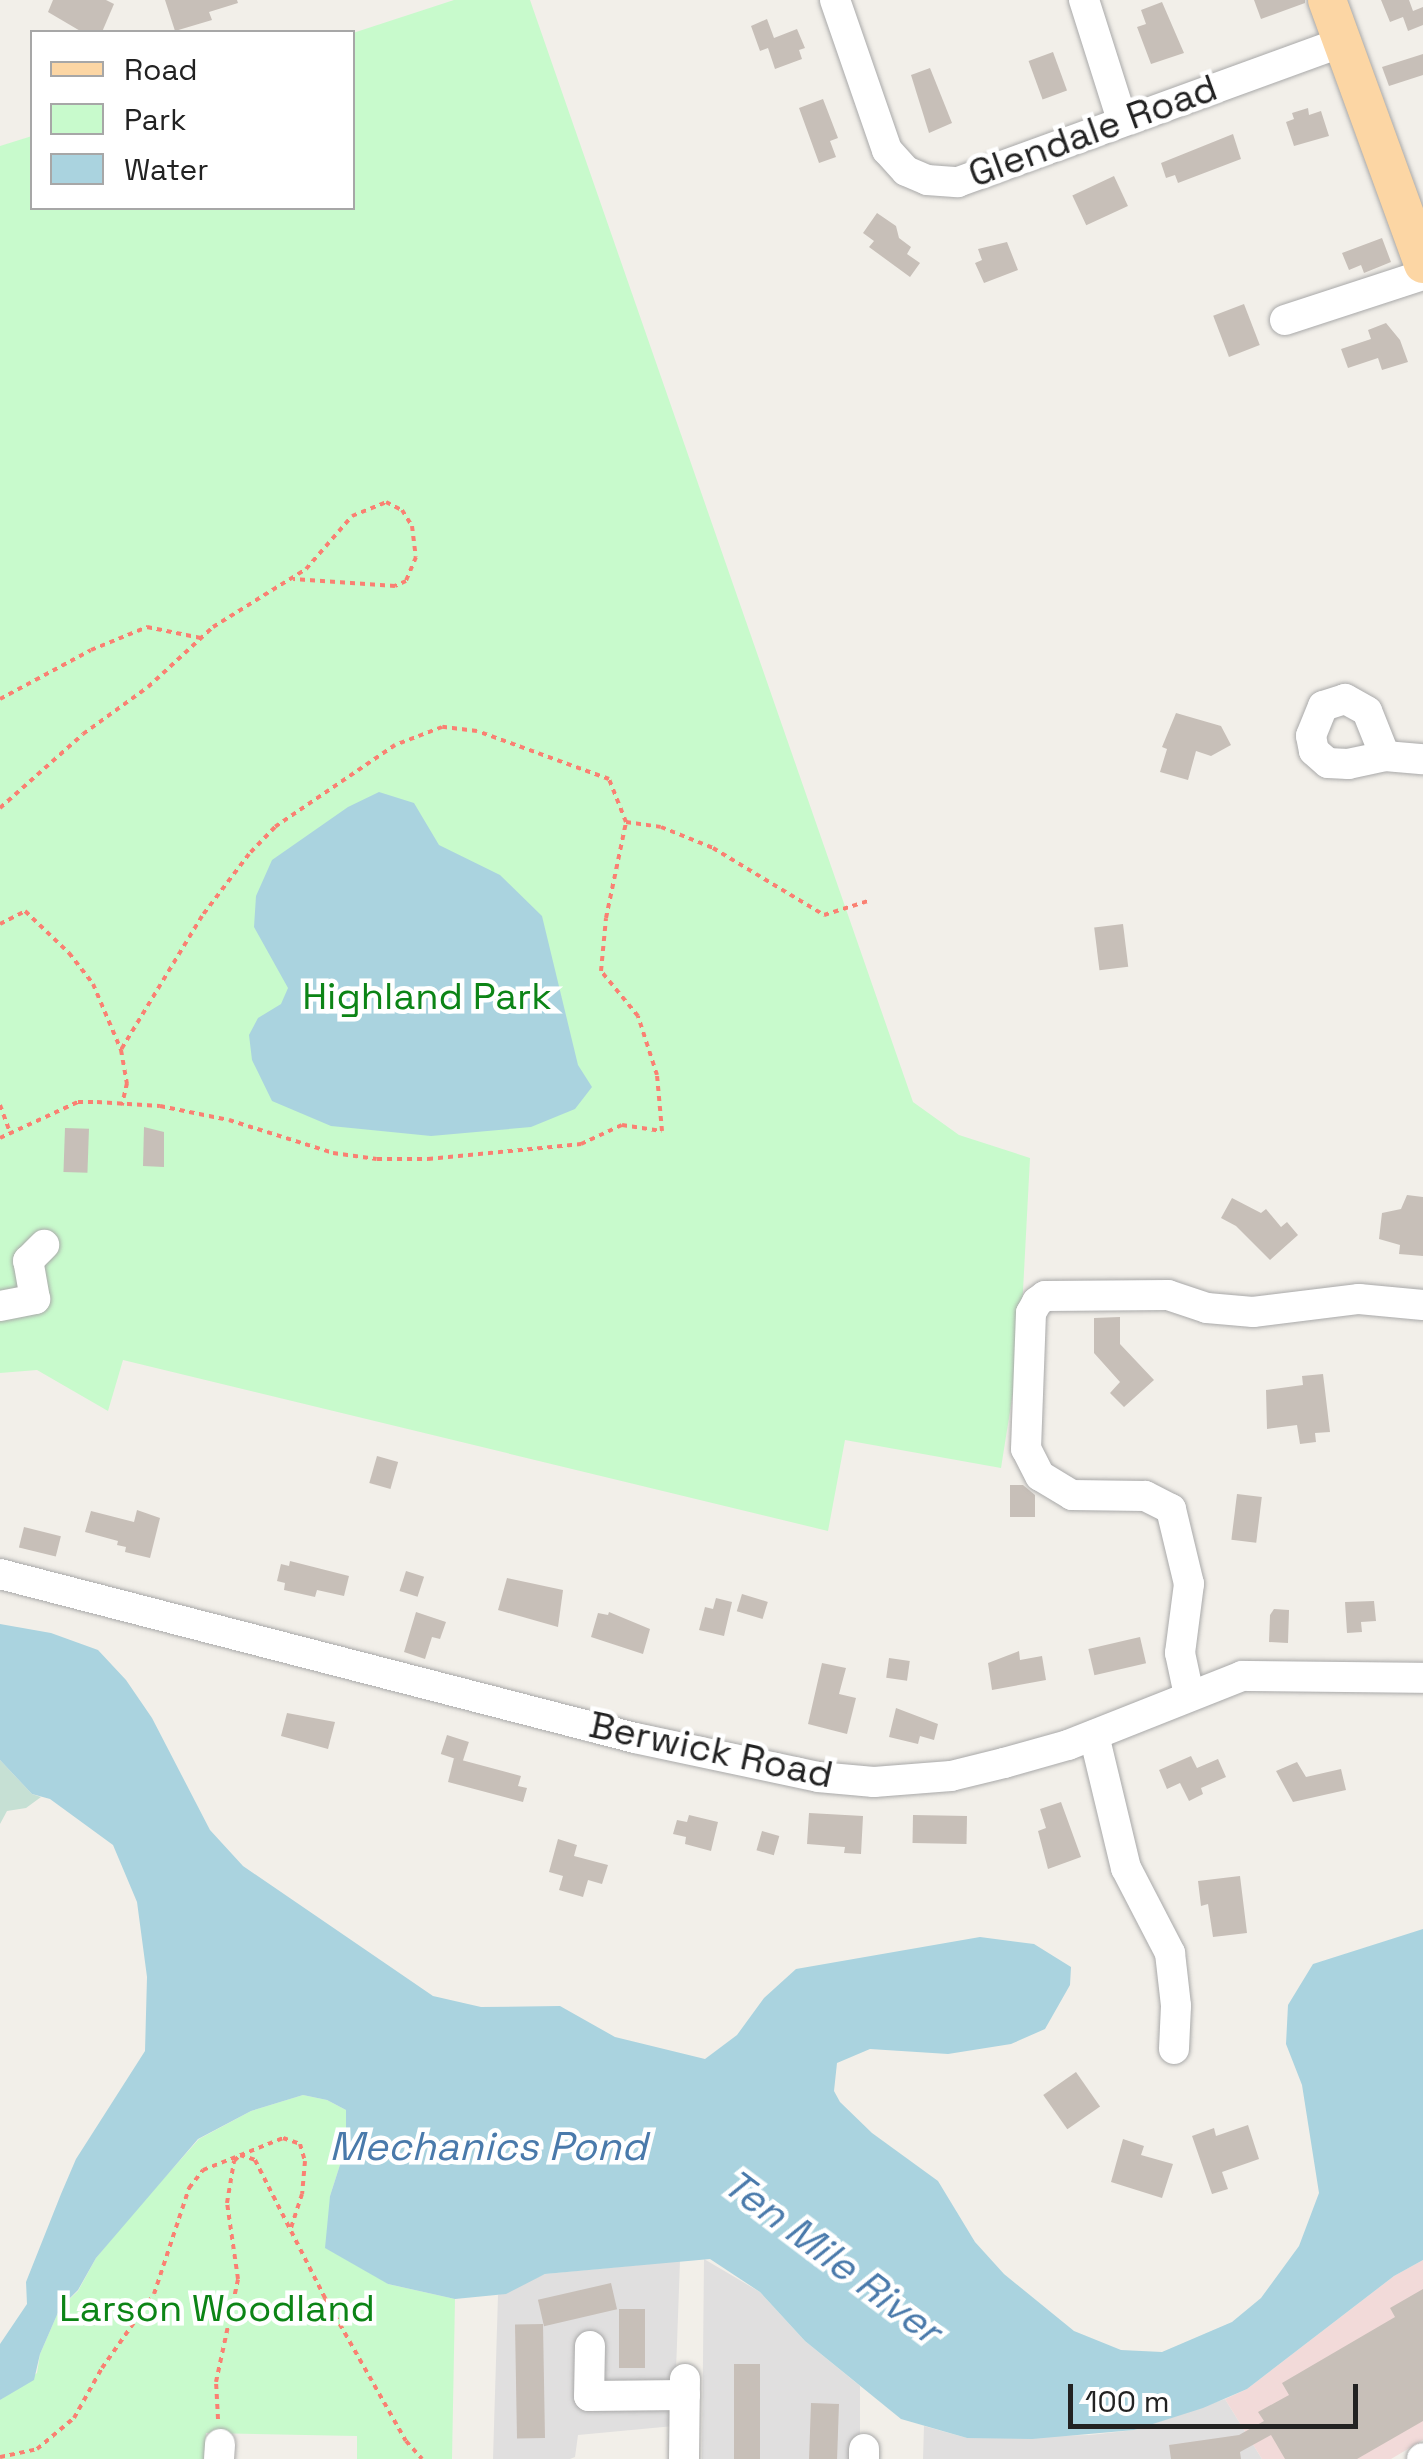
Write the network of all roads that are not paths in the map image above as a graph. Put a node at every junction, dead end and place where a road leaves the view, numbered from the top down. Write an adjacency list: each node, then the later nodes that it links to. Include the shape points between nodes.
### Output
1 (835, 0): 5 (street, Glendale Road, via 887,150 906,171 926,180 958,182)
2 (1084, 0): 5 (street)
3 (1327, 0): 4 (main road)
4 (1343, 42): 5 (street, Glendale Road); 6 (main road)
5 (1122, 120)
6 (1423, 264)
7 (1423, 275): 8 (street)
8 (1285, 320)
9 (1385, 756): 10 (street)
10 (1423, 759)
11 (44, 1245): 13 (street, via 28,1261 35,1299)
12 (1423, 1305): 16 (street, via 1359,1299 1253,1312 1207,1308 1168,1295 1045,1296 1031,1313 1026,1449 1040,1476 1072,1495 1145,1496 1171,1509 1189,1584 1180,1654)
13 (0, 1306)
14 (0, 1574): 17 (street, Berwick Road, via 635,1738 818,1777 874,1782 951,1776)
15 (1423, 1678): 16 (street, Berwick Road, via 1267,1673)
16 (1189, 1695): 17 (street, Berwick Road)
17 (1094, 1735): 18 (street, via 1126,1868 1170,1953)
18 (1174, 2049)
19 (590, 2346): 20 (street, via 589,2396 685,2387)
20 (684, 2459)

